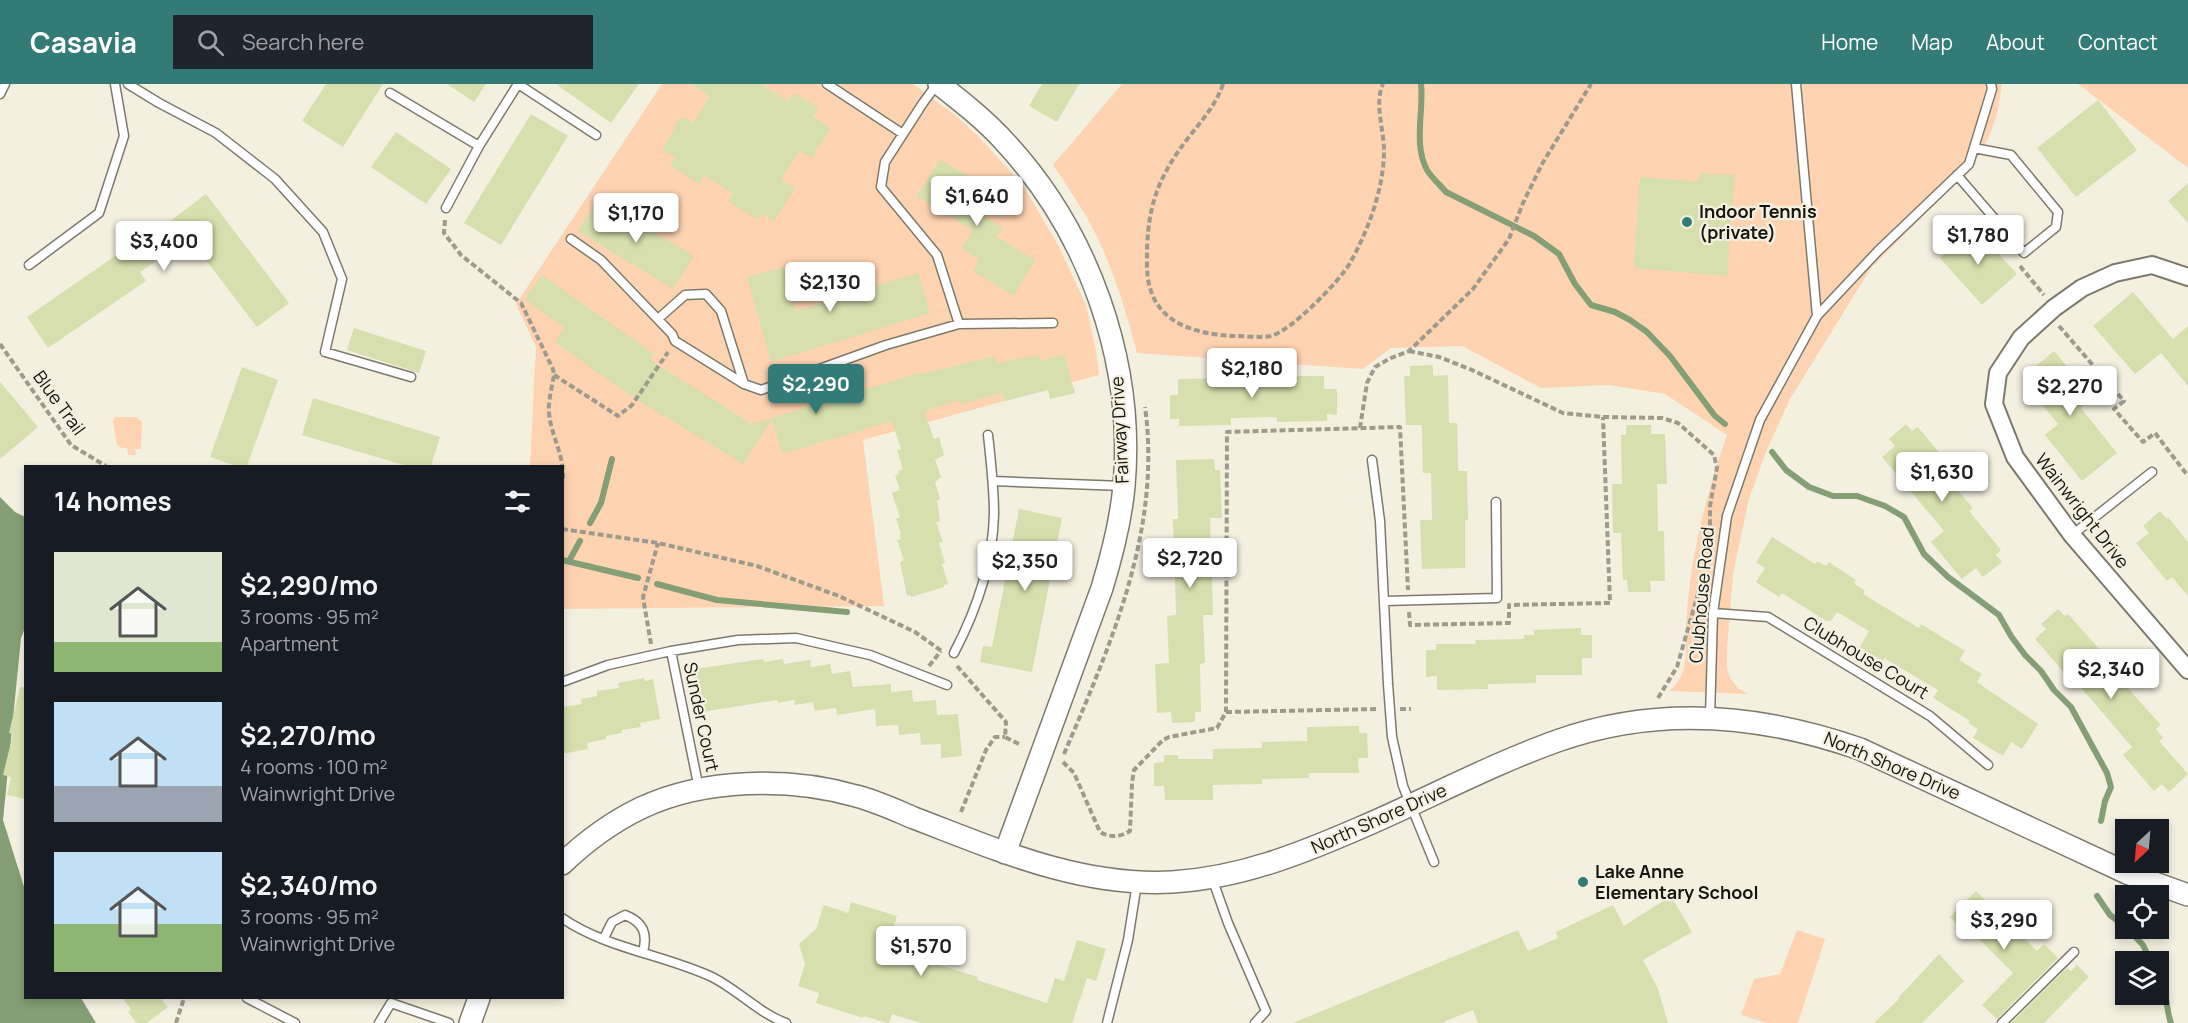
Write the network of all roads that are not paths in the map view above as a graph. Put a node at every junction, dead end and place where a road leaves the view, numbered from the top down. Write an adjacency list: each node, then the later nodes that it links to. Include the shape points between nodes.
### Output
1 (5, 84): 10 (lane)
2 (116, 84): 18 (lane, via 124,136 99,213)
3 (128, 84): 24 (lane, via 216,133 275,179 323,232 342,279 325,352)
4 (518, 84): 12 (lane); 13 (lane)
5 (827, 84): 11 (lane)
6 (938, 84): 11 (lane); 30 (street, Fairway Drive, via 1005,141 1061,216 1082,257 1102,306 1115,354 1122,402)
7 (1796, 84): 20 (lane)
8 (1991, 84): 14 (lane, Clubhouse Road)
9 (390, 93): 13 (lane)
10 (0, 94)
11 (903, 134): 23 (lane, via 885,162 881,187 937,255)
12 (596, 135)
13 (479, 146): 16 (lane)
14 (1974, 148): 15 (lane, Clubhouse Road, via 1969,164); 15 (lane, via 2011,155 2058,212 2056,227 2024,253)
15 (1957, 175): 20 (lane, Clubhouse Road)
16 (446, 207)
17 (571, 238): 21 (lane, via 601,260)
18 (29, 265)
19 (2188, 277): 32 (street, Wainwright Drive, via 2152,265 2115,273 2082,288 2021,338 1998,372 1994,404 2015,457)
20 (1818, 316): 34 (lane, Clubhouse Road, via 1760,420 1727,516)
21 (658, 319): 25 (lane, via 675,341); 25 (lane, via 685,295 706,294 721,311)
22 (1053, 323): 23 (lane)
23 (959, 324): 25 (lane, via 886,345 761,390)
24 (411, 377)
25 (744, 384)
26 (988, 435): 29 (lane)
27 (1372, 460): 33 (lane)
28 (2152, 472): 32 (lane)
29 (993, 481): 30 (lane); 36 (lane, via 989,554 979,594)
30 (1124, 486): 44 (street, Fairway Drive, via 1102,588)
31 (1496, 502): 33 (lane, via 1497,598)
32 (2072, 535): 37 (street, Wainwright Drive)
33 (1384, 601): 43 (lane, via 1390,709 1397,761)
34 (1713, 613): 40 (lane, Clubhouse Road); 41 (lane, Clubhouse Court, via 1768,617 1930,716)
35 (671, 651): 38 (lane, Sunder Court, via 608,665); 39 (lane, Sunder Court, via 738,640 796,638 870,656); 42 (lane, Sunder Court)
36 (954, 653)
37 (2188, 670)
38 (564, 681)
39 (946, 685)
40 (1710, 718): 43 (street, North Shore Drive, via 1648,720 1559,740); 49 (street, North Shore Drive, via 1780,725 1860,748 2127,873)
41 (1988, 765)
42 (699, 790): 44 (street, North Shore Drive, via 771,784 818,788 857,796); 45 (street, North Shore Drive, via 640,808 610,825)
43 (1411, 806): 46 (lane); 47 (street, North Shore Drive, via 1291,857)
44 (1005, 852): 48 (street, North Shore Drive, via 1046,867)
45 (564, 862)
46 (1434, 862)
47 (1212, 878): 48 (street, North Shore Drive); 63 (lane, via 1266,1011)
48 (1138, 882): 62 (lane)
49 (2188, 895)
50 (564, 919): 51 (lane)
51 (604, 938): 52 (lane); 52 (lane, via 612,922 625,915 637,920 644,929)
52 (643, 952): 61 (lane, via 711,977)
53 (2074, 952): 64 (lane)
54 (249, 999): 57 (lane)
55 (478, 999): 60 (street)
56 (392, 1000): 58 (lane); 59 (lane)
57 (295, 1023)
58 (379, 1023)
59 (449, 1023)
60 (470, 1023)
61 (786, 1023)
62 (1107, 1023)
63 (1256, 1023)
64 (2002, 1023)

